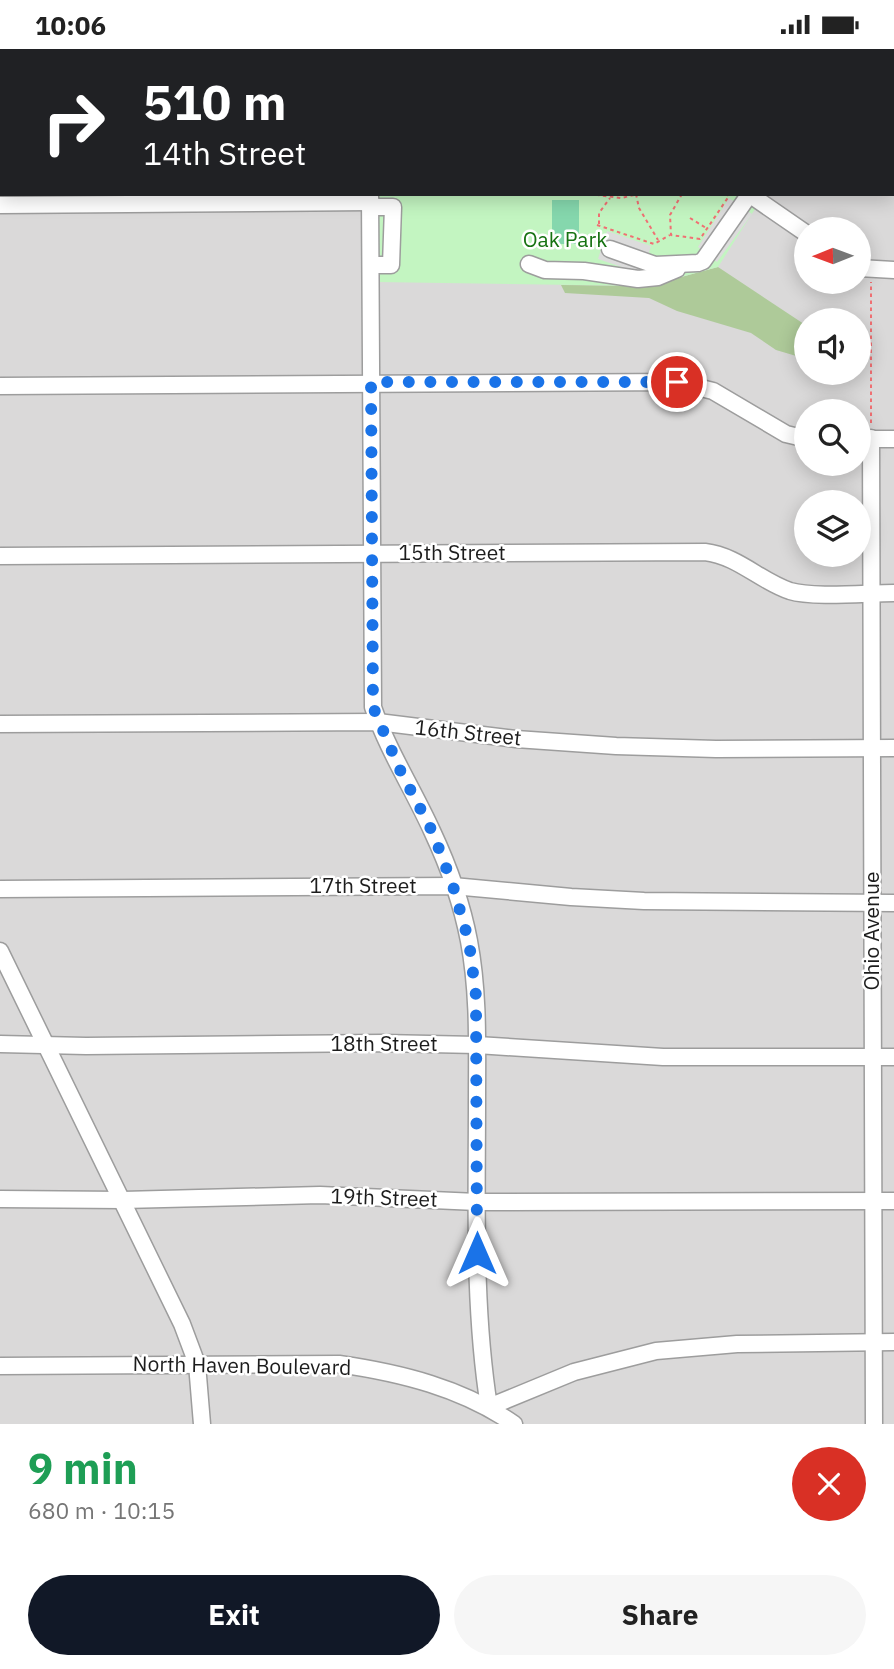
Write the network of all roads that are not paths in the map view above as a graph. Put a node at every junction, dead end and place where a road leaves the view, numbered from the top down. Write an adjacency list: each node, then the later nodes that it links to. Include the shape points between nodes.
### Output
1 (748, 196): 9 (street, via 703,261)
2 (752, 196): 5 (street)
3 (370, 201): 4 (street); 8 (street); 8 (street, via 393,207 391,265)
4 (0, 205)
5 (794, 225)
6 (610, 249): 9 (street, via 655,265)
7 (529, 264): 9 (street, via 545,271 638,279 658,277)
8 (371, 265): 12 (street)
9 (686, 265)
10 (872, 269): 11 (street)
11 (894, 270)
12 (371, 382): 13 (street); 14 (street, via 677,382 713,391); 18 (street)
13 (0, 386)
14 (794, 436)
15 (871, 439): 16 (street)
16 (894, 439)
17 (866, 476): 20 (street, Ohio Avenue)
18 (373, 554): 19 (street, 15th Street); 20 (street, 15th Street, via 705,552 732,559 796,592); 22 (street, via 371,680)
19 (0, 556)
20 (871, 593): 21 (street, 15th Street); 24 (street, Ohio Avenue)
21 (894, 593)
22 (378, 722): 23 (street, 16th Street); 24 (street, 16th Street, via 616,746); 26 (street, via 433,833)
23 (0, 724)
24 (872, 748): 25 (street, 16th Street); 28 (street, Ohio Avenue)
25 (894, 748)
26 (453, 886): 27 (street, 17th Street); 28 (street, 17th Street, via 644,901); 32 (street, via 474,969)
27 (0, 889)
28 (873, 902): 29 (street, 17th Street); 34 (street, Ohio Avenue)
29 (894, 902)
30 (0, 951): 33 (street)
31 (0, 1044): 33 (street, 18th Street)
32 (477, 1045): 33 (street, 18th Street); 34 (street, 18th Street, via 663,1056); 40 (street)
33 (48, 1046): 37 (street)
34 (873, 1057): 35 (street, 18th Street); 38 (street, Ohio Avenue)
35 (894, 1057)
36 (0, 1199): 37 (street, 19th Street)
37 (123, 1200): 40 (street, 19th Street, via 320,1195); 43 (street)
38 (873, 1201): 39 (street, 19th Street); 40 (street, 19th Street); 41 (street, Ohio Avenue)
39 (894, 1201)
40 (477, 1202): 45 (street, via 481,1359)
41 (873, 1342): 42 (street); 45 (street, via 737,1344 656,1351 574,1372); 48 (street, Ohio Avenue)
42 (894, 1342)
43 (197, 1364): 44 (street, North Haven Boulevard); 45 (street, North Haven Boulevard, via 339,1364 375,1369 411,1377); 46 (street)
44 (0, 1366)
45 (489, 1406): 47 (street, North Haven Boulevard)
46 (202, 1424)
47 (514, 1424)
48 (874, 1424)

